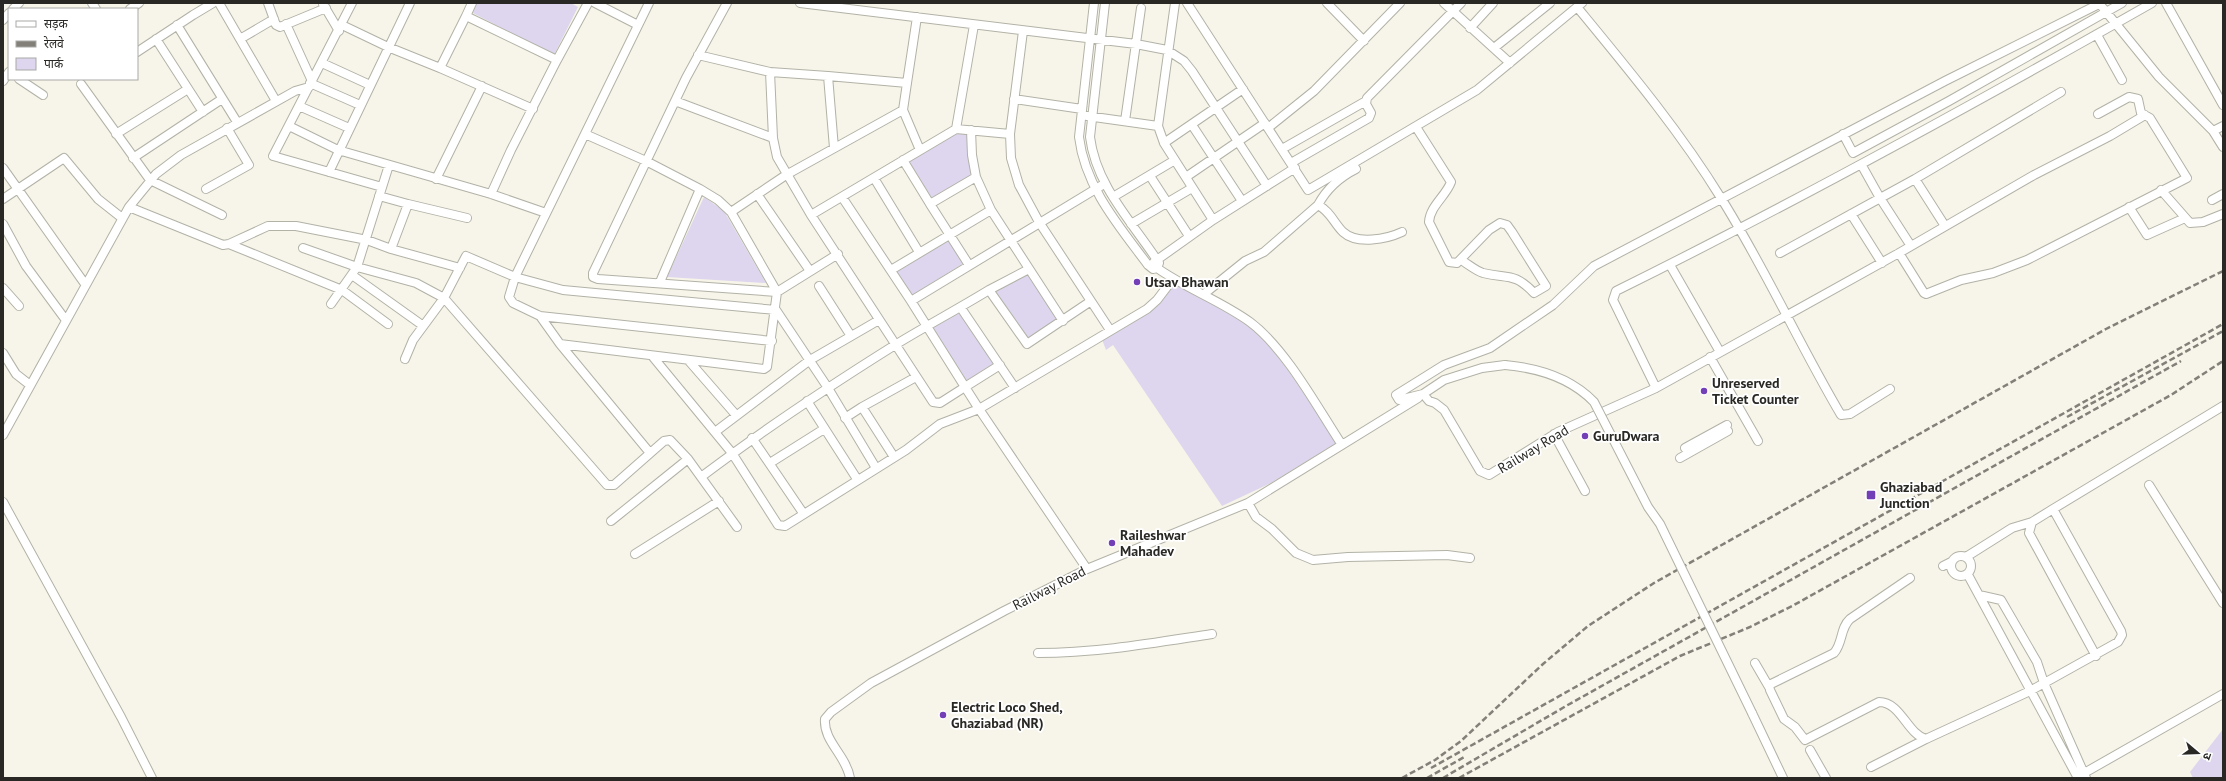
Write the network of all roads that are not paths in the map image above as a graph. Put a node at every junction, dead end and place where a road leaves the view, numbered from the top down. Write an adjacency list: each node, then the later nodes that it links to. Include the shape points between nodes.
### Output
1 (213, 3): 37 (street)
2 (219, 3): 46 (street)
3 (268, 3): 34 (street)
4 (352, 3): 40 (street)
5 (410, 3): 50 (street)
6 (472, 3): 32 (street)
7 (588, 3): 55 (street)
8 (594, 3): 38 (street)
9 (649, 3): 38 (street)
10 (727, 3): 54 (street)
11 (800, 3): 28 (street)
12 (1094, 3): 44 (street)
13 (1105, 3): 47 (street)
14 (1175, 3): 52 (street)
15 (1187, 3): 69 (street)
16 (1327, 3): 48 (street)
17 (1400, 3): 48 (street)
18 (1444, 3): 30 (street)
19 (1461, 3): 30 (street)
20 (1493, 3): 41 (street)
21 (1550, 3): 51 (street)
22 (2100, 3): 31 (street); 104 (street)
23 (2122, 3): 31 (street)
24 (2152, 3): 36 (street)
25 (2166, 3): 78 (street)
26 (324, 5): 35 (street); 40 (street)
27 (1579, 5): 57 (street); 150 (street, via 1677,131)
28 (841, 6): 33 (street)
29 (1141, 8): 49 (street)
30 (1452, 11): 41 (street); 76 (street)
31 (2106, 12): 36 (street); 114 (street)
32 (466, 16): 55 (street); 58 (street)
33 (916, 17): 39 (street); 63 (street)
34 (274, 19): 35 (street, via 278,26); 46 (street)
35 (286, 24): 65 (street)
36 (2115, 24): 43 (street); 100 (street, via 2159,77)
37 (177, 25): 45 (street); 72 (street)
38 (638, 25): 102 (street)
39 (974, 25): 42 (street); 98 (street)
40 (340, 28): 50 (street); 56 (street)
41 (1470, 28): 51 (street)
42 (1023, 31): 44 (street); 73 (street)
43 (2097, 35): 62 (street); 120 (street)
44 (1091, 38): 47 (street); 84 (street)
45 (156, 39): 53 (street); 68 (street)
46 (240, 39): 74 (street)
47 (1102, 40): 49 (street); 87 (street)
48 (1364, 41): 93 (street, via 1314,91)
49 (1136, 44): 52 (street); 88 (street)
50 (388, 47): 58 (street); 66 (street)
51 (1494, 48): 57 (street)
52 (1167, 50): 80 (street, via 1184,61); 92 (street)
53 (138, 51)
54 (698, 55): 59 (street); 75 (street)
55 (557, 60): 81 (street)
56 (322, 63): 65 (street); 66 (street)
57 (1510, 64): 95 (street, via 1477,90)
58 (440, 68): 67 (street)
59 (770, 72): 60 (street); 106 (street)
60 (828, 76): 63 (street); 110 (street)
61 (20, 80): 71 (street)
62 (2122, 80)
63 (907, 83): 82 (street)
64 (81, 84): 101 (street)
65 (310, 84): 74 (street); 77 (street); 79 (street)
66 (370, 85): 77 (street)
67 (482, 86): 81 (street); 130 (street)
68 (188, 89): 83 (street); 101 (street)
69 (1243, 89): 80 (street); 93 (street)
70 (2062, 92): 131 (street)
71 (43, 95)
72 (222, 99): 83 (street); 89 (street)
73 (1014, 99): 84 (street); 103 (street)
74 (276, 101): 89 (street)
75 (675, 101): 106 (street); 119 (street)
76 (1366, 101): 113 (street); 122 (street, via 1371,113 1369,118)
77 (360, 104): 97 (street)
78 (2223, 105)
79 (298, 106): 91 (street); 97 (street)
80 (1218, 108): 90 (street); 107 (street)
81 (533, 109): 142 (street)
82 (903, 110): 110 (street); 112 (street)
83 (203, 112): 115 (street)
84 (1082, 112): 87 (street); 138 (street, via 1079,137 1081,156)
85 (2098, 114): 86 (street, via 2129,97 2138,99 2141,113)
86 (2145, 115): 141 (street, via 2150,118 2187,178); 173 (street, Railway Road)
87 (1092, 116): 88 (street); 133 (street, via 1092,153)
88 (1125, 121): 92 (street)
89 (236, 122): 96 (street)
90 (1192, 125): 108 (street); 116 (street)
91 (288, 126): 111 (street); 124 (street, via 273,156)
92 (1158, 126): 108 (street)
93 (1267, 126): 107 (street); 113 (street)
94 (2223, 126): 100 (street)
95 (1416, 127): 105 (street); 189 (street, via 1451,182 1429,216 1429,222 1449,262 1457,263)
96 (227, 128): 132 (street, via 181,155); 140 (street, via 249,165)
97 (349, 128): 111 (street)
98 (956, 129): 99 (street); 112 (street)
99 (971, 130): 103 (street); 127 (street)
100 (2213, 131): 109 (street)
101 (116, 134): 115 (street)
102 (585, 134): 119 (street); 161 (street)
103 (1010, 134): 170 (street, via 1011,158 1020,185)
104 (1843, 134): 114 (street); 150 (street)
105 (1402, 136): 122 (street, via 1308,190); 156 (street, via 1332,186)
106 (773, 138): 125 (street, via 777,157)
107 (1239, 141): 116 (street); 134 (street)
108 (1164, 143): 118 (street)
109 (2223, 147)
110 (834, 148): 125 (street)
111 (338, 150): 121 (street); 124 (street)
112 (920, 150): 117 (street)
113 (1282, 150): 122 (street)
114 (1853, 153): 120 (street)
115 (133, 158): 132 (street)
116 (1213, 158): 128 (street); 152 (street)
117 (903, 160): 129 (street); 155 (street)
118 (1175, 160): 126 (street); 128 (street)
119 (646, 161): 137 (street); 202 (street, via 592,273 598,280)
120 (1860, 164): 148 (street); 174 (street)
121 (389, 165): 130 (street); 135 (street)
122 (1293, 166): 134 (street)
123 (3, 168): 139 (street)
124 (330, 172): 135 (street)
125 (786, 175): 143 (street); 165 (street)
126 (1150, 176): 147 (street); 153 (street)
127 (976, 177): 155 (street); 159 (street)
128 (1186, 177): 136 (street)
129 (874, 178): 146 (street); 184 (street)
130 (436, 179): 142 (street)
131 (1915, 179): 148 (street); 173 (street)
132 (150, 180): 157 (street); 164 (street)
133 (1104, 184): 138 (street); 147 (street)
134 (1267, 186): 152 (street)
135 (382, 187): 145 (street)
136 (1192, 188): 153 (street); 169 (street)
137 (700, 189): 160 (street); 202 (street)
138 (1095, 189): 170 (street); 194 (street)
139 (18, 190): 149 (street); 166 (street, via 64,158 98,199); 203 (street)
140 (206, 190)
141 (2161, 190): 158 (street); 168 (street)
142 (491, 194): 161 (street)
143 (757, 194): 160 (street); 198 (street)
144 (2223, 194): 151 (street)
145 (379, 196): 154 (street); 178 (street)
146 (842, 197): 165 (street); 197 (street)
147 (1113, 197): 172 (street)
148 (1880, 198): 162 (street); 181 (street)
149 (3, 199)
150 (1722, 199): 174 (street); 245 (street, via 1594,266 1553,305 1490,348 1444,365 1396,395 1399,400)
151 (2212, 200)
152 (1242, 201): 169 (street)
153 (1167, 203): 172 (street); 177 (street)
154 (408, 204): 167 (street); 183 (street)
155 (930, 204): 176 (street)
156 (1318, 205): 175 (street, via 1327,210 1343,232 1356,238 1391,237); 209 (street, via 1264,252 1245,261)
157 (129, 207): 166 (street); 180 (street, via 213,242)
158 (2129, 207): 168 (street, via 2147,236); 186 (street, via 2027,260 1993,273 1961,280 1926,294)
159 (991, 210): 176 (street); 179 (street)
160 (731, 212): 208 (street)
161 (546, 213): 200 (street)
162 (1851, 214): 185 (street); 190 (street)
163 (2223, 214): 168 (street, via 2194,224)
164 (222, 215)
165 (811, 215): 187 (street)
166 (122, 218): 203 (street)
167 (468, 218)
168 (2185, 218)
169 (1213, 220): 177 (street)
170 (1039, 222): 179 (street); 212 (street)
171 (3, 224): 219 (street, via 26,266)
172 (1131, 224): 188 (street)
173 (1945, 226): 181 (street, Railway Road)
174 (1740, 229): 192 (street); 218 (street)
175 (1402, 232)
176 (949, 234): 184 (street); 191 (street)
177 (1189, 236): 188 (street)
178 (367, 240): 180 (street, via 279,225 256,231); 183 (street); 193 (street)
179 (1010, 240): 191 (street); 196 (street)
180 (229, 244): 206 (street)
181 (1911, 246): 186 (street, Railway Road)
182 (303, 248): 193 (street)
183 (391, 249): 195 (street)
184 (919, 252): 197 (street)
185 (1780, 253)
186 (1900, 253): 190 (street, Railway Road)
187 (838, 254): 198 (street); 220 (street)
188 (1157, 259): 194 (street)
189 (1461, 260): 189 (street, via 1495,225 1507,225 1546,286 1534,294 1523,282 1502,275 1482,273)
190 (1882, 262): 218 (street, Railway Road)
191 (969, 265): 211 (street)
192 (1670, 265): 230 (street); 243 (street, via 1616,291 1612,300)
193 (357, 267): 199 (street); 210 (street, via 416,283)
194 (1152, 267): 201 (street)
195 (460, 268): 200 (street, via 466,256); 210 (street)
196 (1029, 269): 207 (street); 221 (street)
197 (891, 270): 211 (street)
198 (810, 271): 208 (street)
199 (352, 275): 206 (street); 223 (street)
200 (515, 277): 216 (street, via 563,290); 217 (street, via 509,297 513,303)
201 (1173, 279): 209 (street); 225 (street, via 1147,309)
202 (660, 282): 208 (street)
203 (85, 284): 219 (street)
204 (819, 286): 226 (street)
205 (3, 288): 214 (street)
206 (342, 290): 213 (street); 222 (street)
207 (990, 290): 215 (street); 221 (street, via 1027,344)
208 (777, 292): 216 (street)
209 (1204, 294): 258 (street, via 1251,323 1271,343 1302,384)
210 (444, 298): 223 (street); 260 (street, via 607,485 614,485)
211 (911, 301): 224 (street)
212 (1091, 302): 221 (street); 225 (street)
213 (331, 304)
214 (19, 306)
215 (961, 308): 224 (street); 237 (street)
216 (776, 310): 227 (street); 235 (street)
217 (540, 316): 227 (street); 228 (street)
218 (1786, 316): 230 (street, Railway Road); 244 (street, via 1841,415 1850,414)
219 (65, 319): 239 (street)
220 (879, 320): 226 (street); 229 (street)
221 (1063, 321)
222 (388, 324)
223 (422, 325): 234 (street)
224 (926, 327): 229 (street); 240 (street)
225 (1110, 330): 242 (street)
226 (851, 336): 235 (street)
227 (772, 341): 236 (street, via 768,364 764,369)
228 (560, 344): 232 (street); 260 (street)
229 (896, 345): 238 (street); 241 (street)
230 (1720, 352): 233 (street, Railway Road)
231 (3, 353): 239 (street, via 16,374)
232 (653, 357): 236 (street); 253 (street)
233 (1710, 358): 243 (street, Railway Road); 257 (street)
234 (405, 359)
235 (810, 360): 241 (street); 250 (street)
236 (689, 361): 250 (street)
237 (1000, 365): 240 (street); 242 (street)
238 (916, 377): 240 (street, via 937,404); 248 (street)
239 (30, 386): 255 (street)
240 (966, 386): 249 (street)
241 (828, 388): 246 (street); 251 (street)
242 (1015, 388): 249 (street)
243 (1656, 388): 254 (street, Railway Road)
244 (1890, 389)
245 (1426, 392): 254 (street, Railway Road, via 1429,401 1444,410 1480,471 1485,474 1494,472); 258 (street, Railway Road); 302 (street, bridge, via 1444,380 1482,368 1505,365 1528,367 1561,378 1586,393 1594,402 1648,507 1660,524)
246 (807, 401): 252 (street); 256 (street)
247 (2223, 406): 274 (street)
248 (862, 407): 251 (street); 262 (street)
249 (978, 409): 262 (street, via 940,424); 282 (street)
250 (736, 416): 253 (street)
251 (845, 418): 266 (street)
252 (824, 429): 265 (street); 268 (street)
253 (715, 432): 261 (street)
254 (1554, 434): 270 (street)
255 (3, 435)
256 (752, 438): 261 (street); 265 (street)
257 (1758, 441)
258 (1342, 445): 273 (street, Railway Road)
259 (1685, 448): 263 (street, via 1728,428)
260 (650, 453): 264 (street, via 667,440)
261 (732, 454): 267 (street); 275 (street, via 778,524 785,526)
262 (894, 457): 266 (street)
263 (1680, 458)
264 (688, 460): 267 (street); 276 (street)
265 (770, 463): 275 (street)
266 (876, 468): 268 (street)
267 (701, 477): 271 (street)
268 (857, 479): 275 (street)
269 (2149, 485): 285 (street)
270 (1585, 491)
271 (719, 501): 278 (street); 279 (street)
272 (3, 502): 300 (street)
273 (1248, 503): 281 (street, via 1256,517 1272,528 1296,553 1313,560 1447,555); 282 (street, Railway Road)
274 (2053, 509): 277 (street); 290 (street, via 2122,635 2118,642)
275 (803, 513)
276 (611, 521)
277 (2032, 522): 280 (street, via 2012,528); 290 (street, via 2028,533 2030,538)
278 (737, 527)
279 (635, 554)
280 (1966, 557): 283 (street, via 1971,560 1972,568); 283 (street, via 1956,556 1947,564 1957,576)
281 (1470, 558)
282 (1087, 569): 301 (street, Railway Road, via 871,683 831,712 825,719 826,734 849,769)
283 (1968, 575): 286 (street)
284 (1910, 578): 293 (street, via 1850,619 1834,653 1771,683)
285 (2220, 590): 287 (street)
286 (1979, 595): 292 (street, via 2001,600 2037,662); 294 (street)
287 (2223, 603)
288 (1212, 634): 289 (street, via 1122,649 1079,653)
289 (1038, 652)
290 (2096, 656): 292 (street)
291 (1755, 662): 293 (street)
292 (2044, 683): 294 (street); 299 (street)
293 (1769, 687): 296 (street, via 1784,719 1796,727 1805,740 1880,702 1893,707 1919,736)
294 (2030, 691): 296 (street); 299 (street)
295 (2223, 694): 299 (street)
296 (1926, 739): 298 (street)
297 (1810, 750): 303 (street)
298 (1871, 767)
299 (2081, 777)
300 (152, 778)
301 (850, 778)
302 (1783, 778)
303 (1826, 778)

